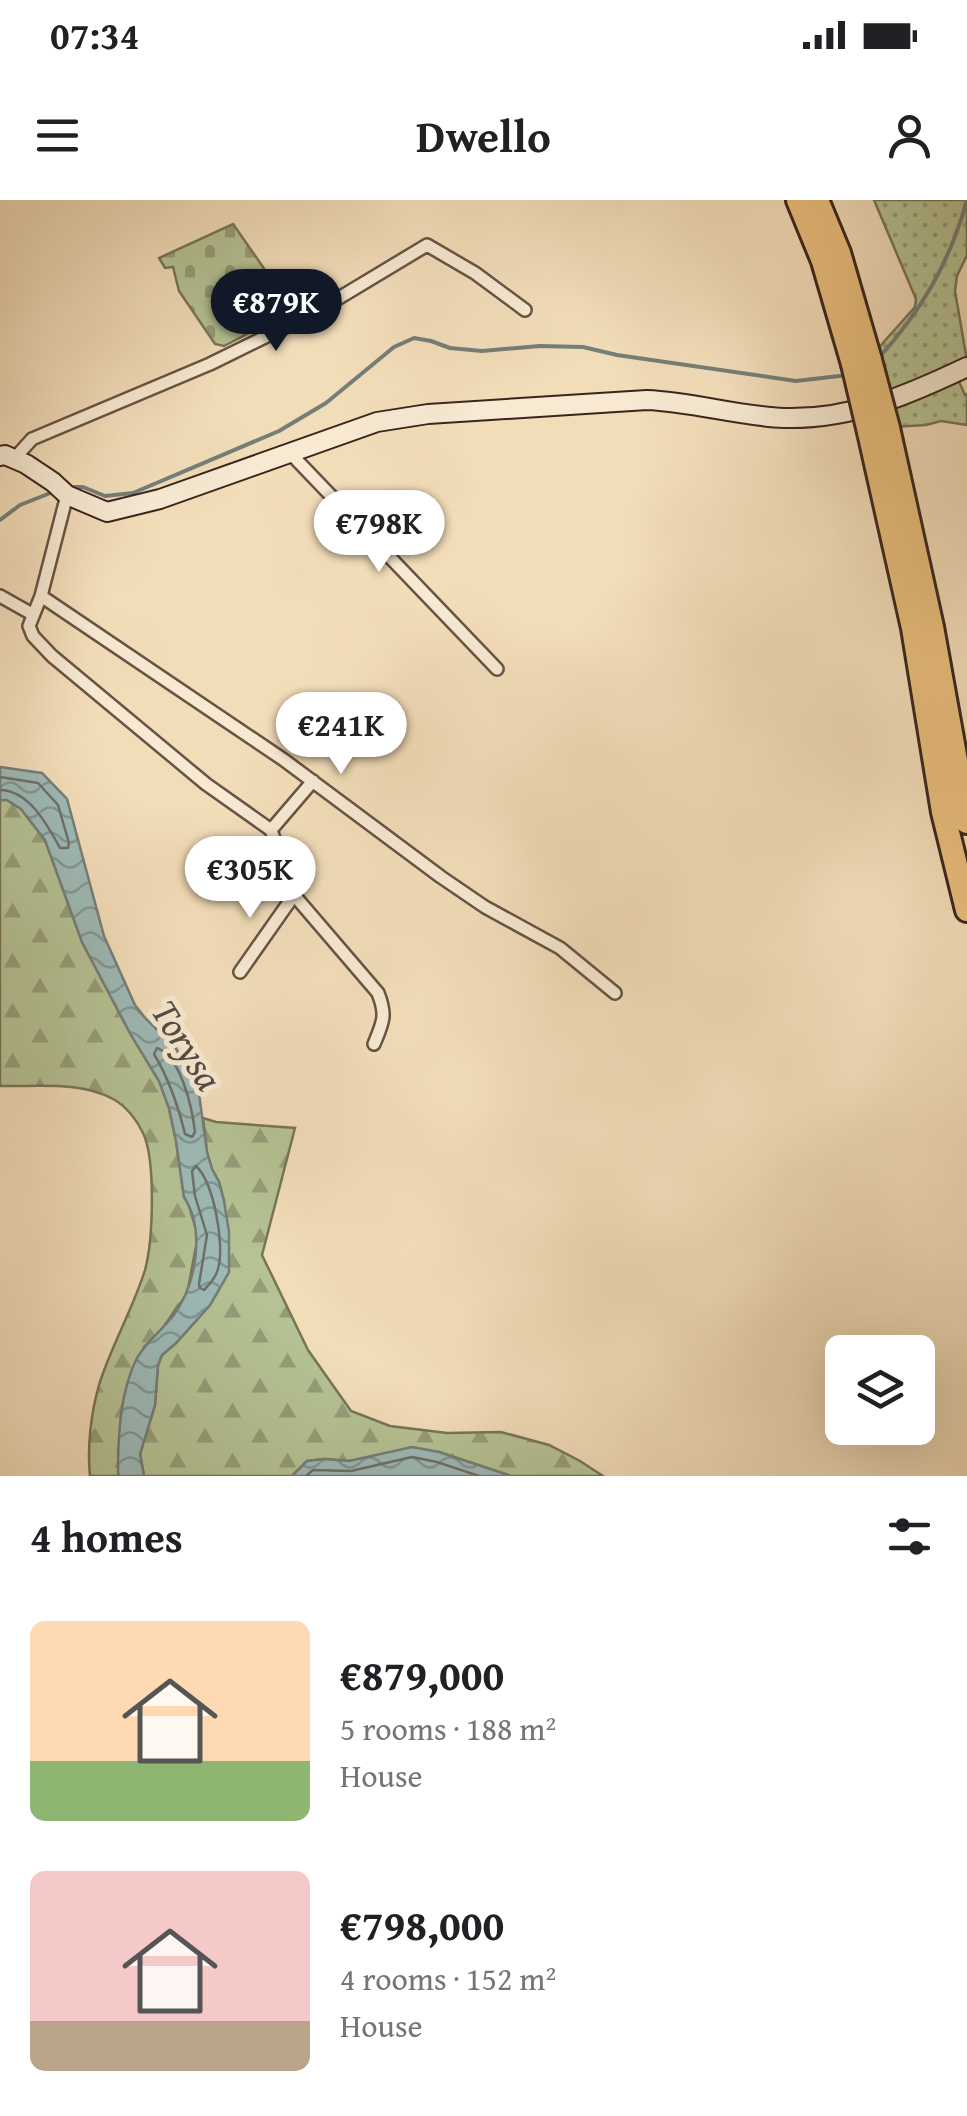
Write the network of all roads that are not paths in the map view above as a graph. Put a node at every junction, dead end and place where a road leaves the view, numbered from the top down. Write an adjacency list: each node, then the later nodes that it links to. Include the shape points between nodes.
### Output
1 (798, 200): 4 (highway)
2 (818, 200): 4 (highway, via 839,254)
3 (525, 310): 8 (street, via 427,245 314,313 32,439)
4 (862, 362): 6 (highway, bridge)
5 (967, 367): 7 (street, via 898,399 833,415 784,418 647,400 428,414 376,422)
6 (879, 430): 15 (highway, via 932,628); 18 (highway, via 943,812)
7 (290, 453): 9 (street, via 107,512); 13 (street)
8 (7, 458): 9 (street)
9 (67, 495): 11 (street)
10 (0, 596): 12 (street)
11 (41, 596): 12 (street); 14 (street)
12 (32, 614): 16 (street, via 33,636 52,656)
13 (497, 668)
14 (313, 781): 16 (street); 20 (street, via 485,907 560,948)
15 (967, 822)
16 (271, 830): 17 (street)
17 (294, 895): 19 (street); 21 (street, via 378,993 384,1021)
18 (967, 910)
19 (240, 972)
20 (614, 993)
21 (374, 1044)

